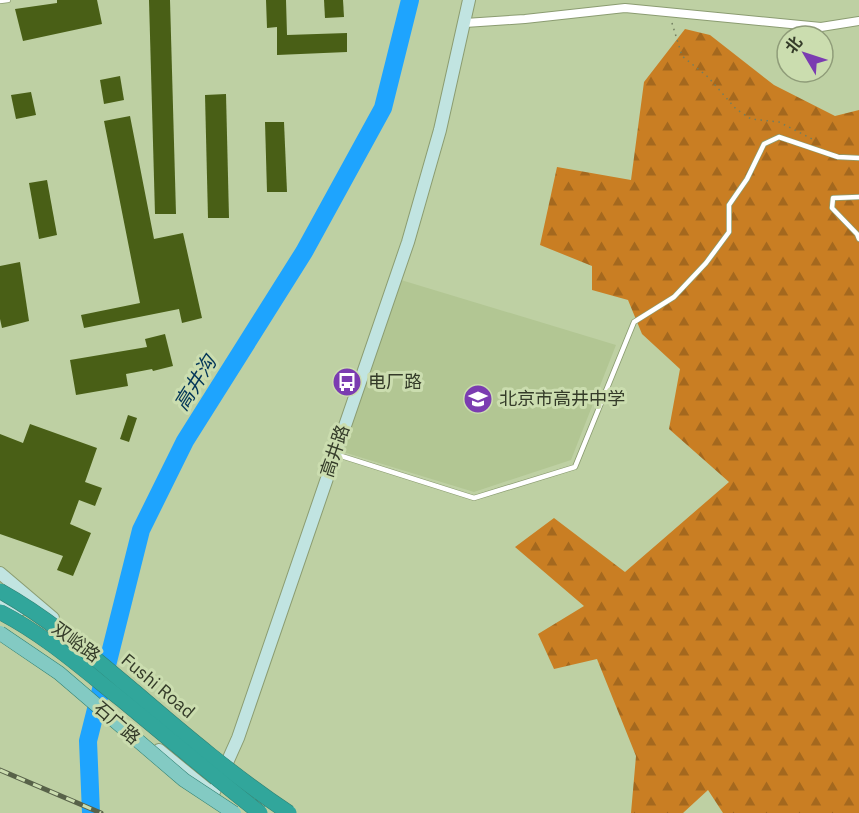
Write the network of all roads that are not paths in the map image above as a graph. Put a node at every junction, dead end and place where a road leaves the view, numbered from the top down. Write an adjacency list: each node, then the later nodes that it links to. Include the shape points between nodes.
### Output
1 (8, 0): 3 (lane)
2 (469, 0): 5 (street, 高井路)
3 (0, 1)
4 (859, 21): 5 (street, via 821,27 625,8)
5 (465, 23): 9 (street, 高井路, via 426,186)
6 (859, 158): 9 (lane, via 838,157 779,137 764,144 729,205 729,232 712,256 674,297 634,322 575,467 474,498)
7 (859, 197): 8 (lane, via 833,198 832,208)
8 (859, 239)
9 (334, 454): 16 (street, 高井路)
10 (0, 573): 15 (street)
11 (0, 591): 21 (highway, Fushi Road, bridge, via 75,641 202,749)
12 (0, 602): 15 (street, 双峪路, via 32,612)
13 (0, 612): 20 (highway, Fushi Road, bridge, via 74,660)
14 (0, 633): 17 (street, 双峪路, via 59,668); 18 (main road, 石广路, bridge, via 59,674 184,780)
15 (76, 638): 16 (street, 双峪路, bridge)
16 (227, 765): 17 (street, 高井路); 21 (street, 双峪路)
17 (213, 794): 19 (street, 双峪路)
18 (234, 813)
19 (245, 813)
20 (260, 813)
21 (289, 813)

